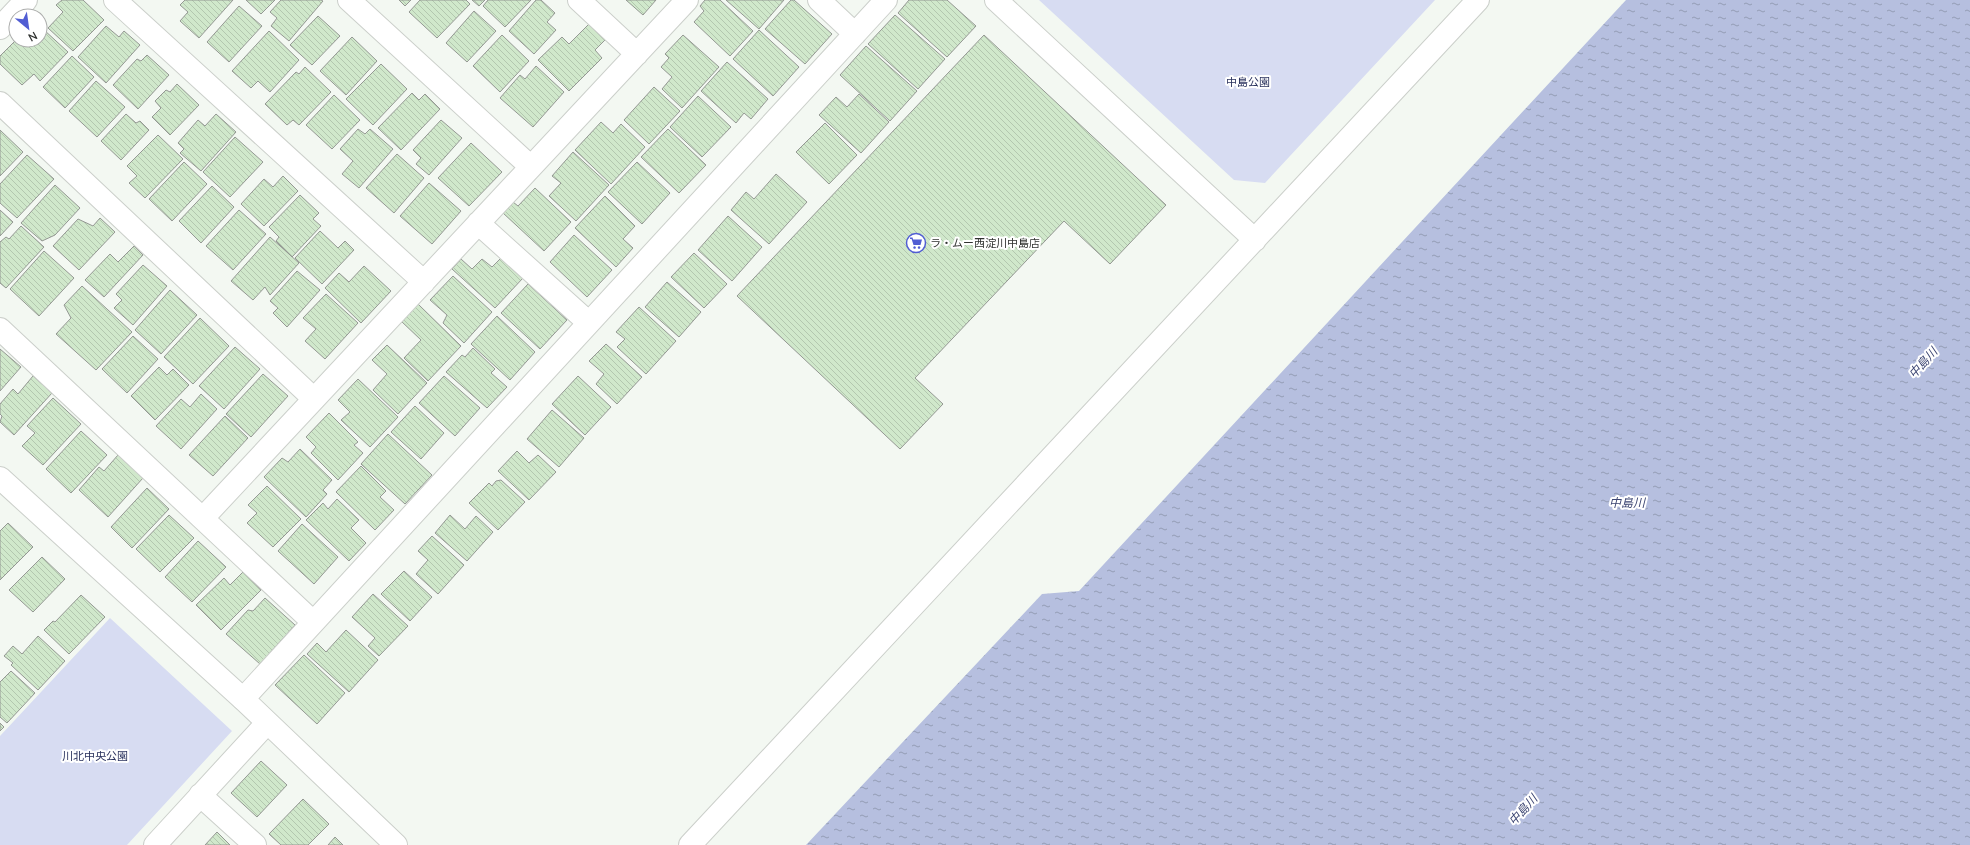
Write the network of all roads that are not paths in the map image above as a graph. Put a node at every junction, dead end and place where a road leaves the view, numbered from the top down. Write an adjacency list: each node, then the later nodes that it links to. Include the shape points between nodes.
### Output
1 (26, 0): 10 (street)
2 (116, 0): 17 (street)
3 (349, 0): 14 (street)
4 (580, 0): 12 (street)
5 (687, 0): 12 (street)
6 (819, 0): 11 (street)
7 (886, 0): 11 (street)
8 (996, 0): 16 (street)
9 (1478, 0): 16 (street)
10 (0, 28)
11 (855, 34): 18 (street)
12 (637, 54): 14 (street)
13 (0, 103): 20 (street)
14 (531, 167): 15 (street)
15 (478, 224): 17 (street); 18 (street)
16 (1255, 240): 30 (street)
17 (424, 282): 20 (street)
18 (588, 323): 23 (street)
19 (0, 328): 22 (street)
20 (314, 399): 22 (street)
21 (0, 478): 24 (street)
22 (203, 518): 23 (street)
23 (313, 622): 24 (street)
24 (243, 699): 25 (street)
25 (267, 723): 26 (street); 29 (street)
26 (200, 795): 27 (street); 28 (street)
27 (155, 845)
28 (255, 845)
29 (396, 845)
30 (690, 845)

